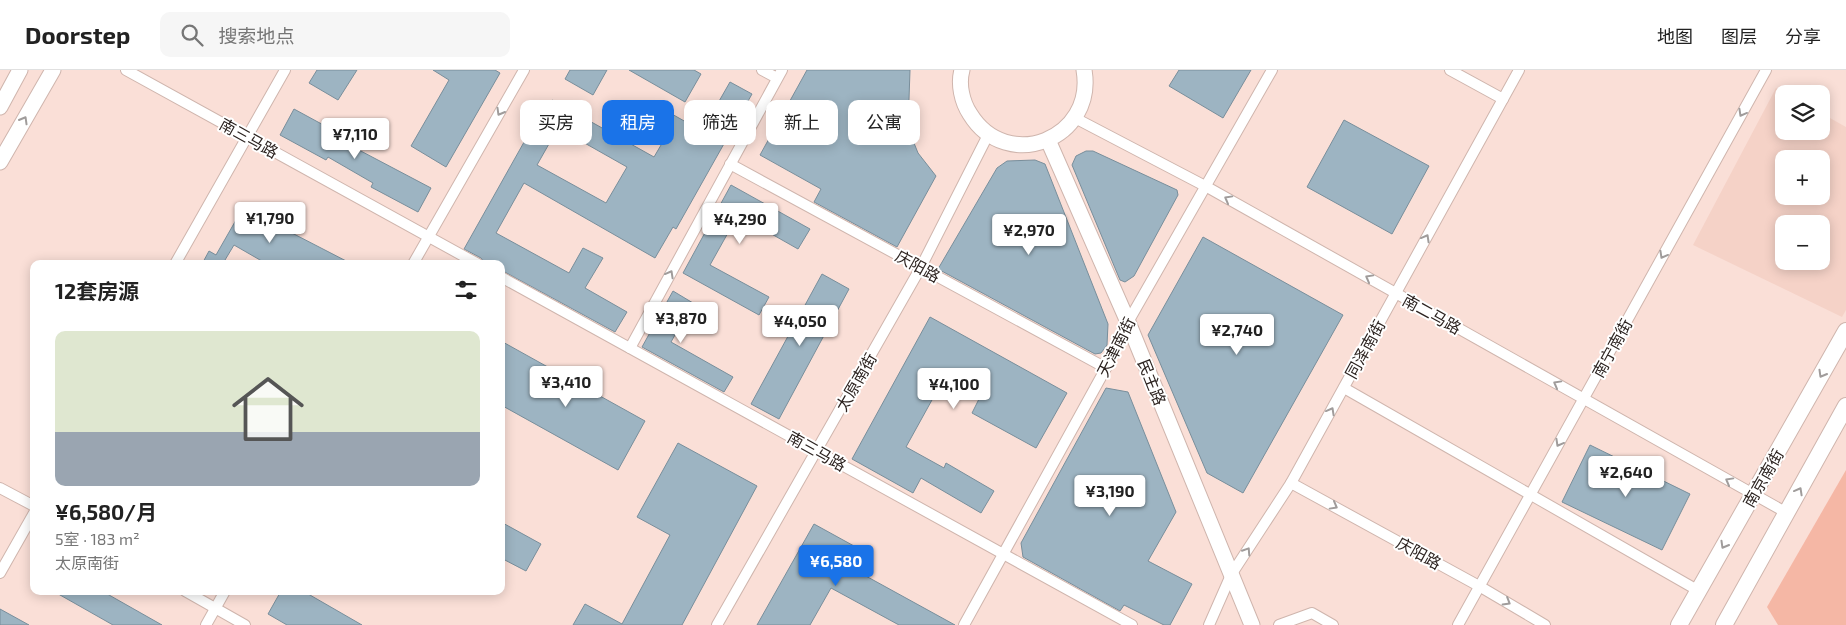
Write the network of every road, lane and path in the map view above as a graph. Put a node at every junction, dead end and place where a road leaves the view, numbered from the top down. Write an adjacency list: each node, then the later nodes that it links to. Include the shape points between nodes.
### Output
1 (20, 70): 15 (street)
2 (53, 70): 20 (street, one-way to 2)
3 (126, 70): 18 (street, 南三马路)
4 (285, 70): 18 (street)
5 (524, 70): 23 (street, one-way to 23)
6 (762, 70): 13 (street)
7 (962, 70): 17 (street, via 961,91 966,108)
8 (1084, 70): 16 (street, via 1083,100)
9 (1272, 70): 22 (street, 天津南街)
10 (1450, 70): 14 (street)
11 (1519, 70): 14 (street, 同泽南街)
12 (1766, 70): 35 (street, 南宁南街, one-way to 35)
13 (780, 74): 21 (street)
14 (1503, 99): 29 (street, 同泽南街, one-way to 14)
15 (0, 107)
16 (1075, 118): 19 (street); 22 (street, 南二马路)
17 (988, 135): 19 (street, via 1014,144 1028,145); 27 (street, 太原南街)
18 (247, 136): 23 (street, 南三马路); 24 (street)
19 (1048, 140): 30 (street, 民主路)
20 (0, 162)
21 (730, 164): 27 (street, 庆阳路); 32 (street, one-way to 21)
22 (1207, 187): 29 (street, 南二马路, one-way to 22); 30 (street, 天津南街)
23 (428, 237): 25 (street); 26 (street, 南三马路)
24 (177, 260)
25 (415, 260)
26 (471, 260)
27 (921, 267): 33 (street, 庆阳路); 37 (street, 太原南街)
28 (505, 279): 32 (street, 南三马路)
29 (1396, 293): 34 (street, 同泽南街); 35 (street, 南二马路, one-way to 29)
30 (1128, 322): 33 (street, 天津南街); 47 (street, 民主路)
31 (1846, 331): 41 (main road, 南京南街, one-way to 41)
32 (630, 348): 37 (street, 南三马路)
33 (1106, 368): 45 (street, 天津南街)
34 (1344, 388): 38 (street, 同泽南街, one-way to 34); 40 (street)
35 (1584, 399): 40 (street, 南宁南街, one-way to 40); 41 (street, 南二马路, one-way to 35)
36 (1846, 406): 43 (main road, one-way to 36)
37 (816, 451): 45 (street, 南三马路); 55 (street, 太原南街)
38 (1291, 483): 47 (street, 同泽南街, one-way to 38); 48 (street, 庆阳路, one-way to 48)
39 (0, 488): 42 (street)
40 (1531, 494): 48 (street, 南宁南街); 49 (street)
41 (1753, 495): 43 (street, 南二马路); 49 (main road, 南京南街, one-way to 49)
42 (30, 504)
43 (1786, 513): 65 (main road)
44 (30, 521): 46 (street)
45 (1003, 554): 56 (street, 天津南街); 57 (street, 南三马路)
46 (0, 573)
47 (1231, 574): 58 (street, 同泽南街); 59 (street, 民主路)
48 (1480, 586): 62 (street, 南宁南街); 63 (street, 庆阳路, one-way to 63)
49 (1698, 591): 64 (main road, 南京南街)
50 (192, 595): 52 (street)
51 (223, 595): 52 (street)
52 (216, 608): 53 (street); 54 (street)
53 (206, 625)
54 (245, 625)
55 (717, 625)
56 (964, 625)
57 (1132, 625)
58 (1209, 625)
59 (1252, 625)
60 (1279, 625): 61 (street, via 1312,613)
61 (1332, 625)
62 (1458, 625)
63 (1546, 625)
64 (1679, 625)
65 (1724, 625)

